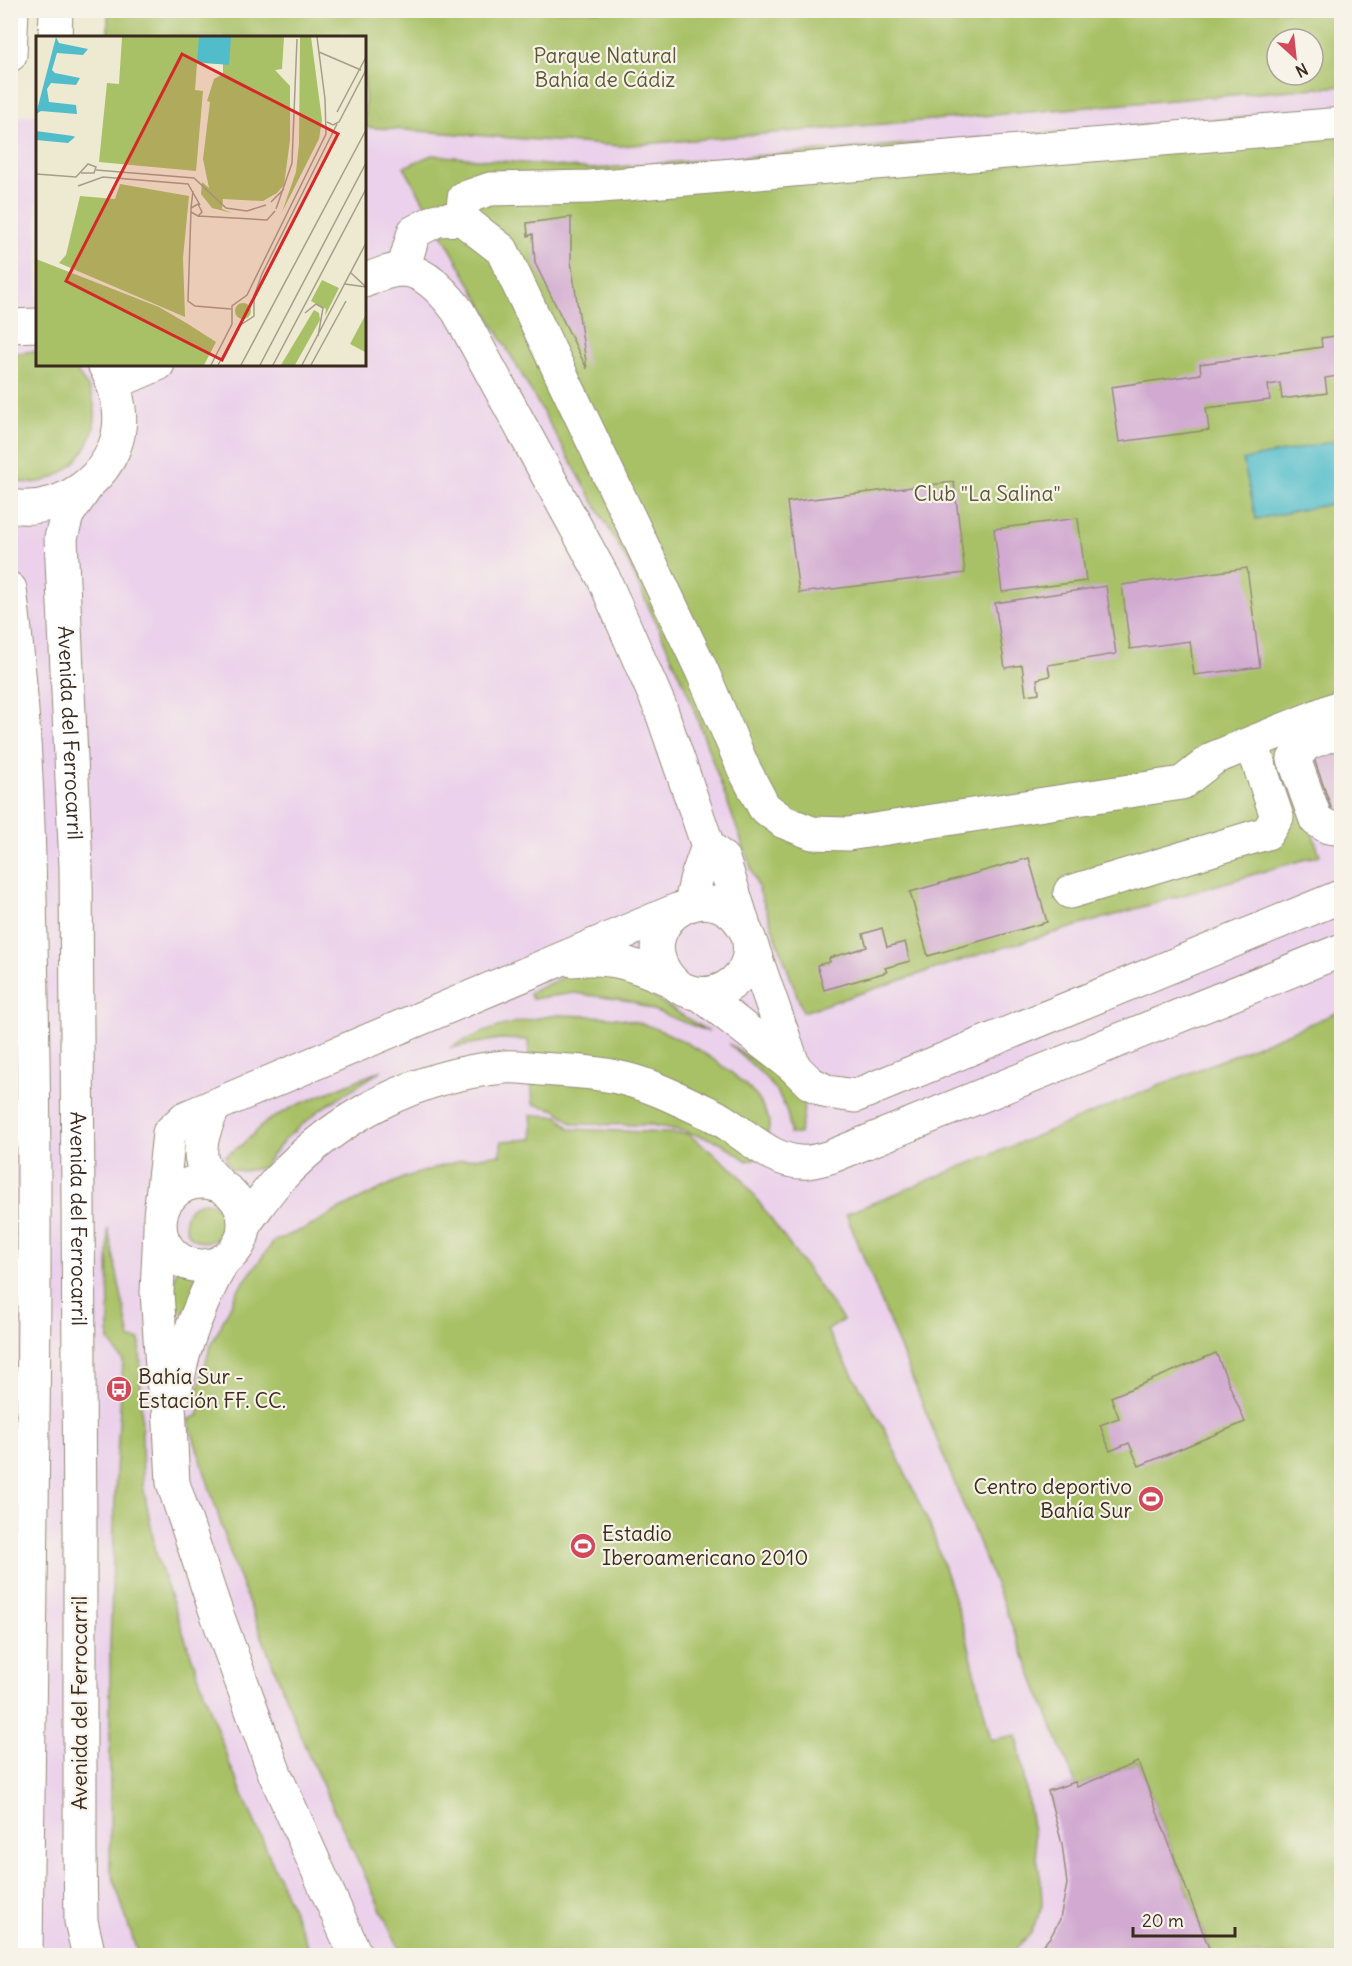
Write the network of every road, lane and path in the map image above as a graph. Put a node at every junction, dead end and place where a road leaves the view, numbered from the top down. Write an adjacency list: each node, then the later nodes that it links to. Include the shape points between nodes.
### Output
1 (12, 10): 4 (street)
2 (56, 10): 3 (street)
3 (55, 36)
4 (10, 55)
5 (1341, 124): 6 (street, via 590,187 490,189 464,198)
6 (462, 219): 7 (street, via 437,220 414,232); 19 (street, via 502,250 702,671 743,767 764,807 784,822 812,833 848,834 1182,783 1214,758)
7 (403, 270): 8 (street); 21 (street, via 425,278 444,292 459,311 603,577 660,707)
8 (366, 280)
9 (36, 325): 10 (street)
10 (10, 326)
11 (148, 366): 12 (street)
12 (109, 374): 13 (street, via 120,410 117,438 106,464)
13 (87, 486): 14 (street, via 63,501 23,508); 40 (street, Avenida del Ferrocarril, via 67,515 61,538 76,867 80,1853 81,1921)
14 (10, 506)
15 (10, 589): 18 (street, Avenida del Ferrocarril)
16 (1341, 706): 19 (street)
17 (1341, 730): 20 (street, via 1306,744 1294,759 1316,820)
18 (18, 740): 23 (street, Avenida del Ferrocarril)
19 (1252, 744): 22 (street, via 1277,817 1267,833)
20 (1341, 829)
21 (708, 846): 25 (street); 26 (street, via 723,859)
22 (1070, 892)
23 (20, 894): 33 (street, Avenida del Ferrocarril)
24 (1341, 896): 31 (street, via 855,1096 828,1092 810,1083)
25 (684, 907): 26 (street, via 706,902 720,905 733,912); 28 (street); 29 (street, via 666,922 659,936 657,952)
26 (746, 930): 30 (street, via 749,955 744,971 717,992); 31 (street)
27 (1341, 950): 36 (street, via 830,1157 807,1162 783,1160 725,1120 627,1080 587,1072 506,1067 462,1073 411,1088 356,1114 285,1173)
28 (558, 961): 29 (street, via 597,958 630,963); 32 (street)
29 (670, 980): 30 (street, via 684,990)
30 (700, 994): 31 (street)
31 (794, 1067)
32 (215, 1105): 34 (street, via 201,1141 203,1164); 35 (street, via 185,1118 170,1133)
33 (22, 1109): 39 (street, Avenida del Ferrocarril, via 35,1200)
34 (220, 1185): 35 (street, via 195,1182 183,1186 164,1204); 36 (street, via 238,1201)
35 (160, 1223): 37 (street, via 167,1248 183,1262 210,1266); 38 (street, via 157,1292 163,1383)
36 (245, 1223): 37 (street, via 239,1245)
37 (223, 1261): 38 (street, via 207,1289)
38 (169, 1405): 41 (street, via 173,1483 214,1606 275,1774)
39 (26, 1956)
40 (89, 1956)
41 (356, 1956)

